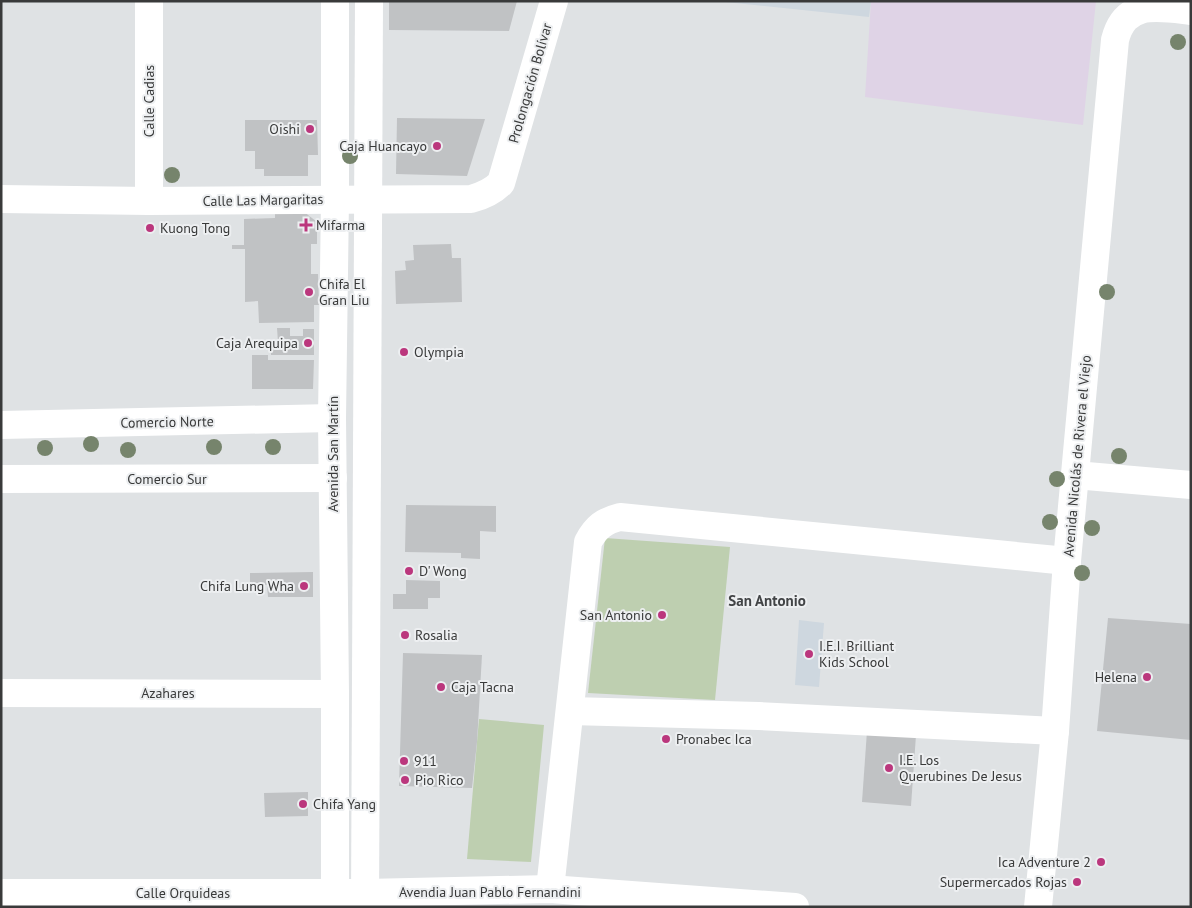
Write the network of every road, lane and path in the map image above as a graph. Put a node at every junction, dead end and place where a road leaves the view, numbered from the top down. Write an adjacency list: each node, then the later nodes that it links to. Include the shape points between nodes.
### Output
1 (148, 1): 10 (street, Calle Cadias)
2 (335, 1): 8 (street, Avenida San Martín)
3 (369, 1): 9 (street)
4 (554, 1): 6 (street, Prolongación Bolívar)
5 (1191, 11): 13 (street, Avenida Nicolás de Rivera el Viejo, via 1143,7 1124,19 1115,40)
6 (506, 165): 9 (street, Calle Las Margaritas, via 501,183 483,196 471,199)
7 (1, 199): 10 (street, Calle Las Margaritas)
8 (335, 199): 9 (street, Calle Las Margaritas); 10 (street, Calle Las Margaritas); 11 (street, Avenida San Martín)
9 (368, 200): 26 (street)
10 (149, 201)
11 (332, 418): 12 (street, Comercio Norte); 14 (street, Avenida San Martín)
12 (1, 425)
13 (1075, 475): 16 (street); 17 (street, Avenida Nicolás de Rivera el Viejo)
14 (333, 478): 15 (street, Comercio Sur); 19 (street, Avenida San Martín)
15 (1, 479)
16 (1191, 485)
17 (1067, 561): 20 (street, via 620,517 609,520 598,527 588,542); 21 (street, Avenida Nicolás de Rivera el Viejo)
18 (1, 693): 19 (street, Azahares)
19 (335, 694): 25 (street, Avenida San Martín)
20 (570, 711): 21 (street, via 759,716); 22 (street)
21 (1055, 731): 28 (street, Avenida Nicolás de Rivera el Viejo)
22 (550, 889): 26 (street, Avendia Juan Pablo Fernandini); 27 (street, Avendia Juan Pablo Fernandini)
23 (1, 893): 24 (street, Calle Orquideas)
24 (123, 900): 25 (street, Calle Orquideas)
25 (335, 900): 26 (street, Calle Orquideas)
26 (365, 900)
27 (795, 907)
28 (1038, 907)

